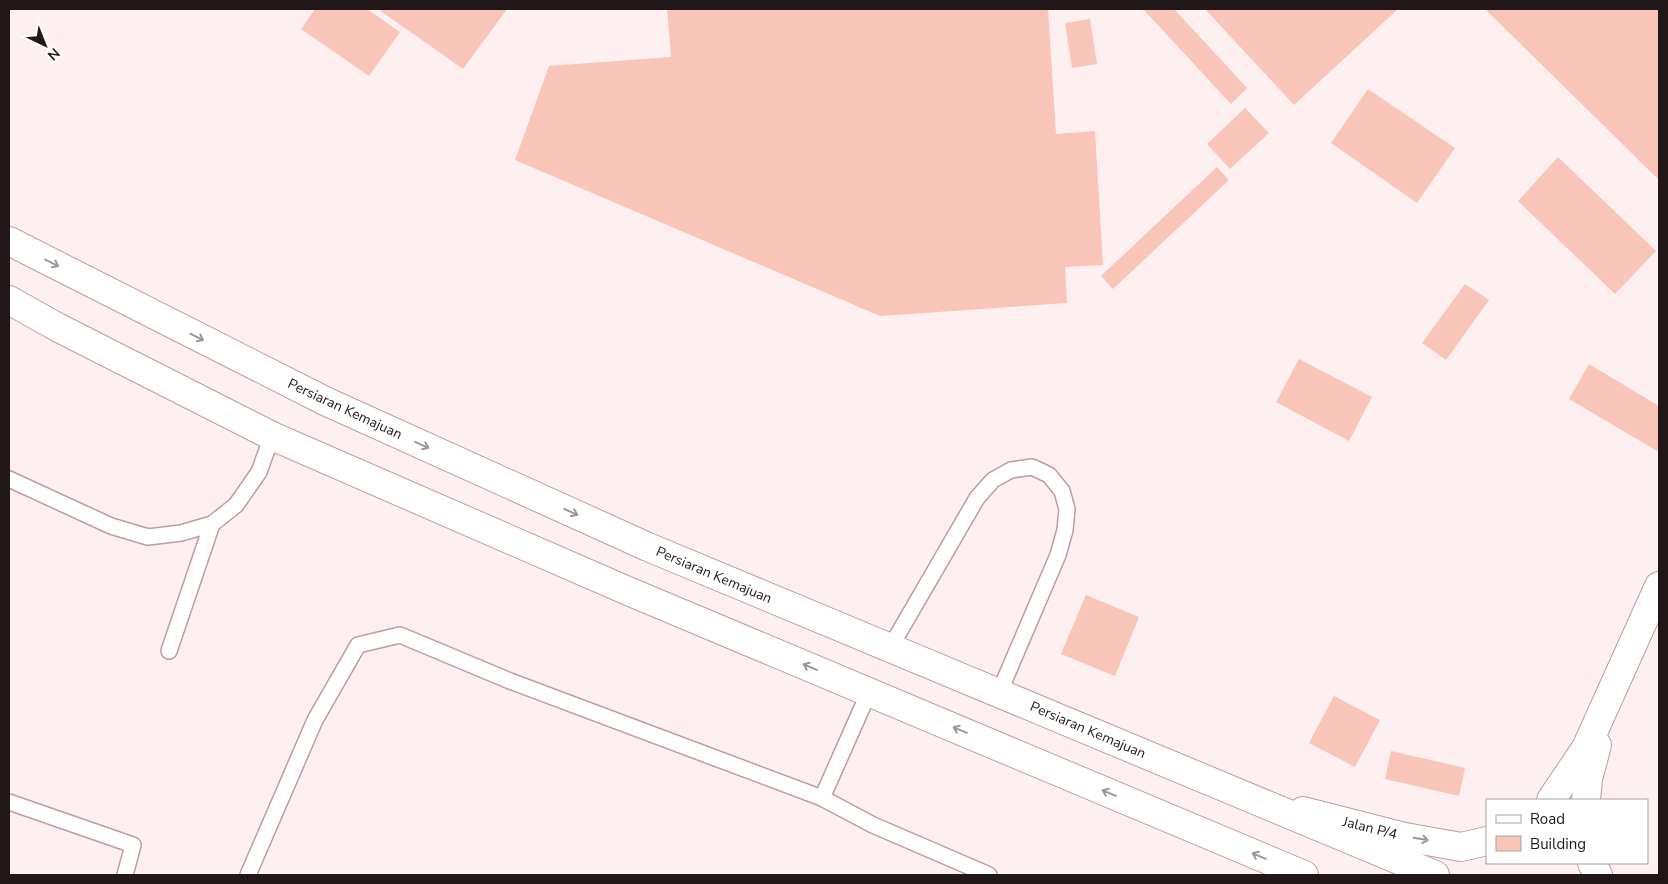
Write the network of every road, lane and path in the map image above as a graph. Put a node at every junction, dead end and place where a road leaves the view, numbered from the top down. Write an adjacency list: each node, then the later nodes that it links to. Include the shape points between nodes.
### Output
1 (9, 241): 8 (main road, Persiaran Kemajuan, one-way to 8, via 325,401 648,547)
2 (9, 300): 3 (main road, via 57,328)
3 (272, 436): 5 (lane, via 259,472 236,505); 10 (main road, one-way to 3)
4 (9, 478): 5 (lane, via 111,526 148,537)
5 (212, 524): 9 (lane)
6 (1659, 586): 7 (main road)
7 (1652, 619): 12 (main road)
8 (890, 648): 11 (main road, Persiaran Kemajuan); 11 (lane, via 977,498 993,480 1005,473 1032,467 1049,475 1062,491 1067,509 1065,530 1058,555)
9 (169, 651)
10 (869, 692): 13 (lane); 22 (main road, one-way to 10)
11 (999, 693): 14 (main road, Persiaran Kemajuan)
12 (1606, 707): 15 (main road, via 1586,748); 16 (main road)
13 (822, 798): 20 (lane, via 510,681 400,635 358,645 315,720); 21 (lane, via 873,825)
14 (1255, 799): 18 (main road, Jalan P/4, one-way to 18, via 1405,837 1461,847); 23 (main road, Persiaran Kemajuan)
15 (1552, 799)
16 (1586, 799)
17 (9, 802): 19 (lane, via 133,846)
18 (1486, 841)
19 (125, 875)
20 (248, 875)
21 (989, 875)
22 (1304, 875)
23 (1435, 875)

